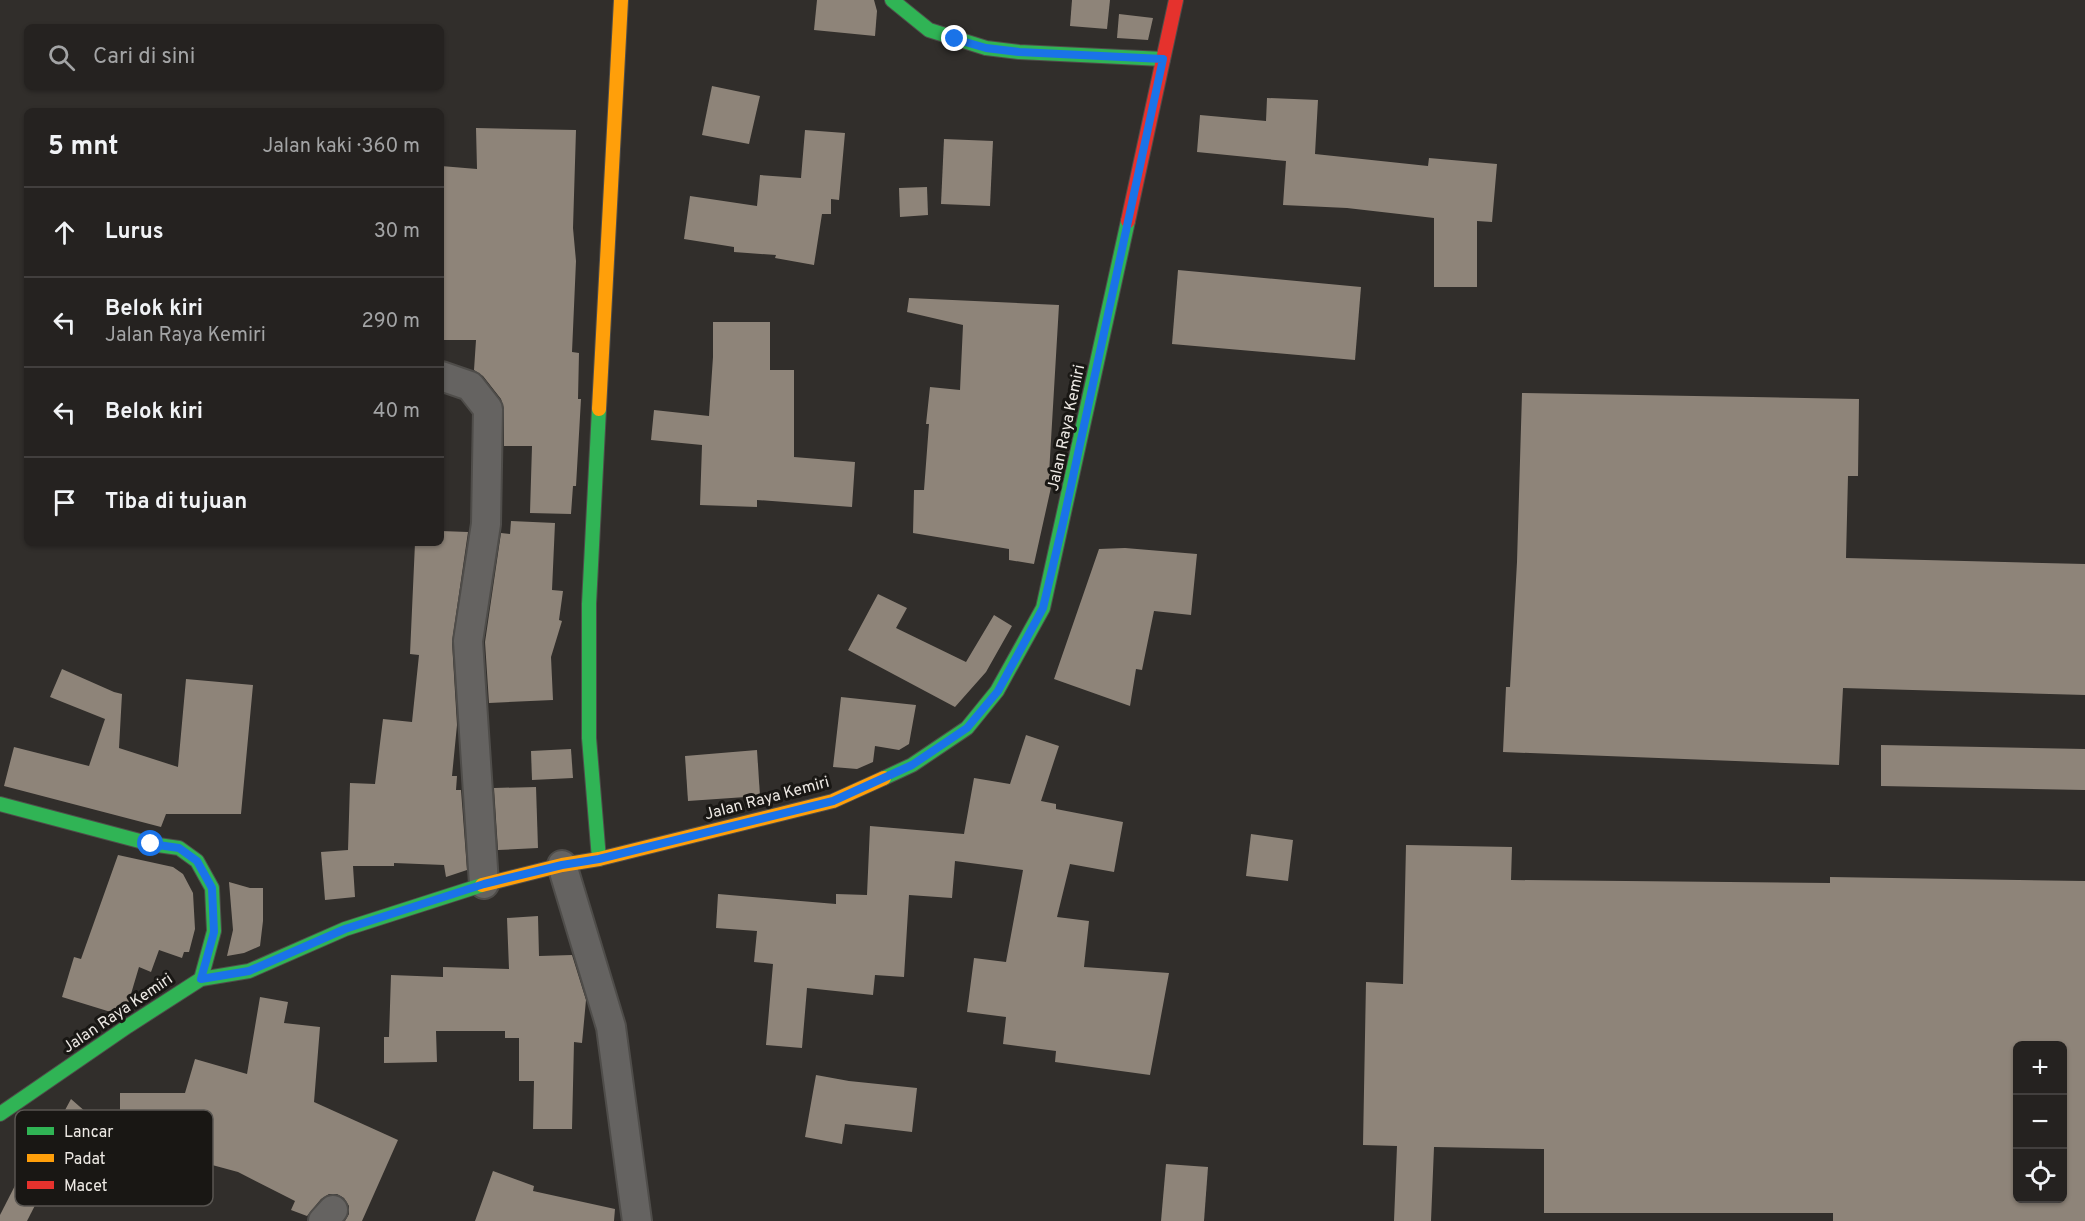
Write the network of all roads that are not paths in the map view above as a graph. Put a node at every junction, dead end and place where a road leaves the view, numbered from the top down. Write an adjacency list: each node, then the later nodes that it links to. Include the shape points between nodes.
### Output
1 (621, 0): 7 (street, via 589,604 589,738)
2 (892, 0): 4 (street, via 929,30 986,48)
3 (1176, 0): 4 (street, Jalan Raya Kemiri)
4 (1163, 59): 7 (street, Jalan Raya Kemiri, via 1043,608 998,691 967,728 912,765 833,801)
5 (444, 377): 9 (street, via 470,386 488,409 486,524 468,641)
6 (0, 804): 10 (street, via 179,848 197,861 212,888 214,932)
7 (599, 859): 8 (street, Jalan Raya Kemiri)
8 (562, 865): 9 (street, Jalan Raya Kemiri); 12 (street, via 611,1027)
9 (484, 884): 10 (street, Jalan Raya Kemiri, via 345,929 249,971)
10 (201, 979): 11 (street, Jalan Raya Kemiri)
11 (0, 1114)
12 (637, 1221)

